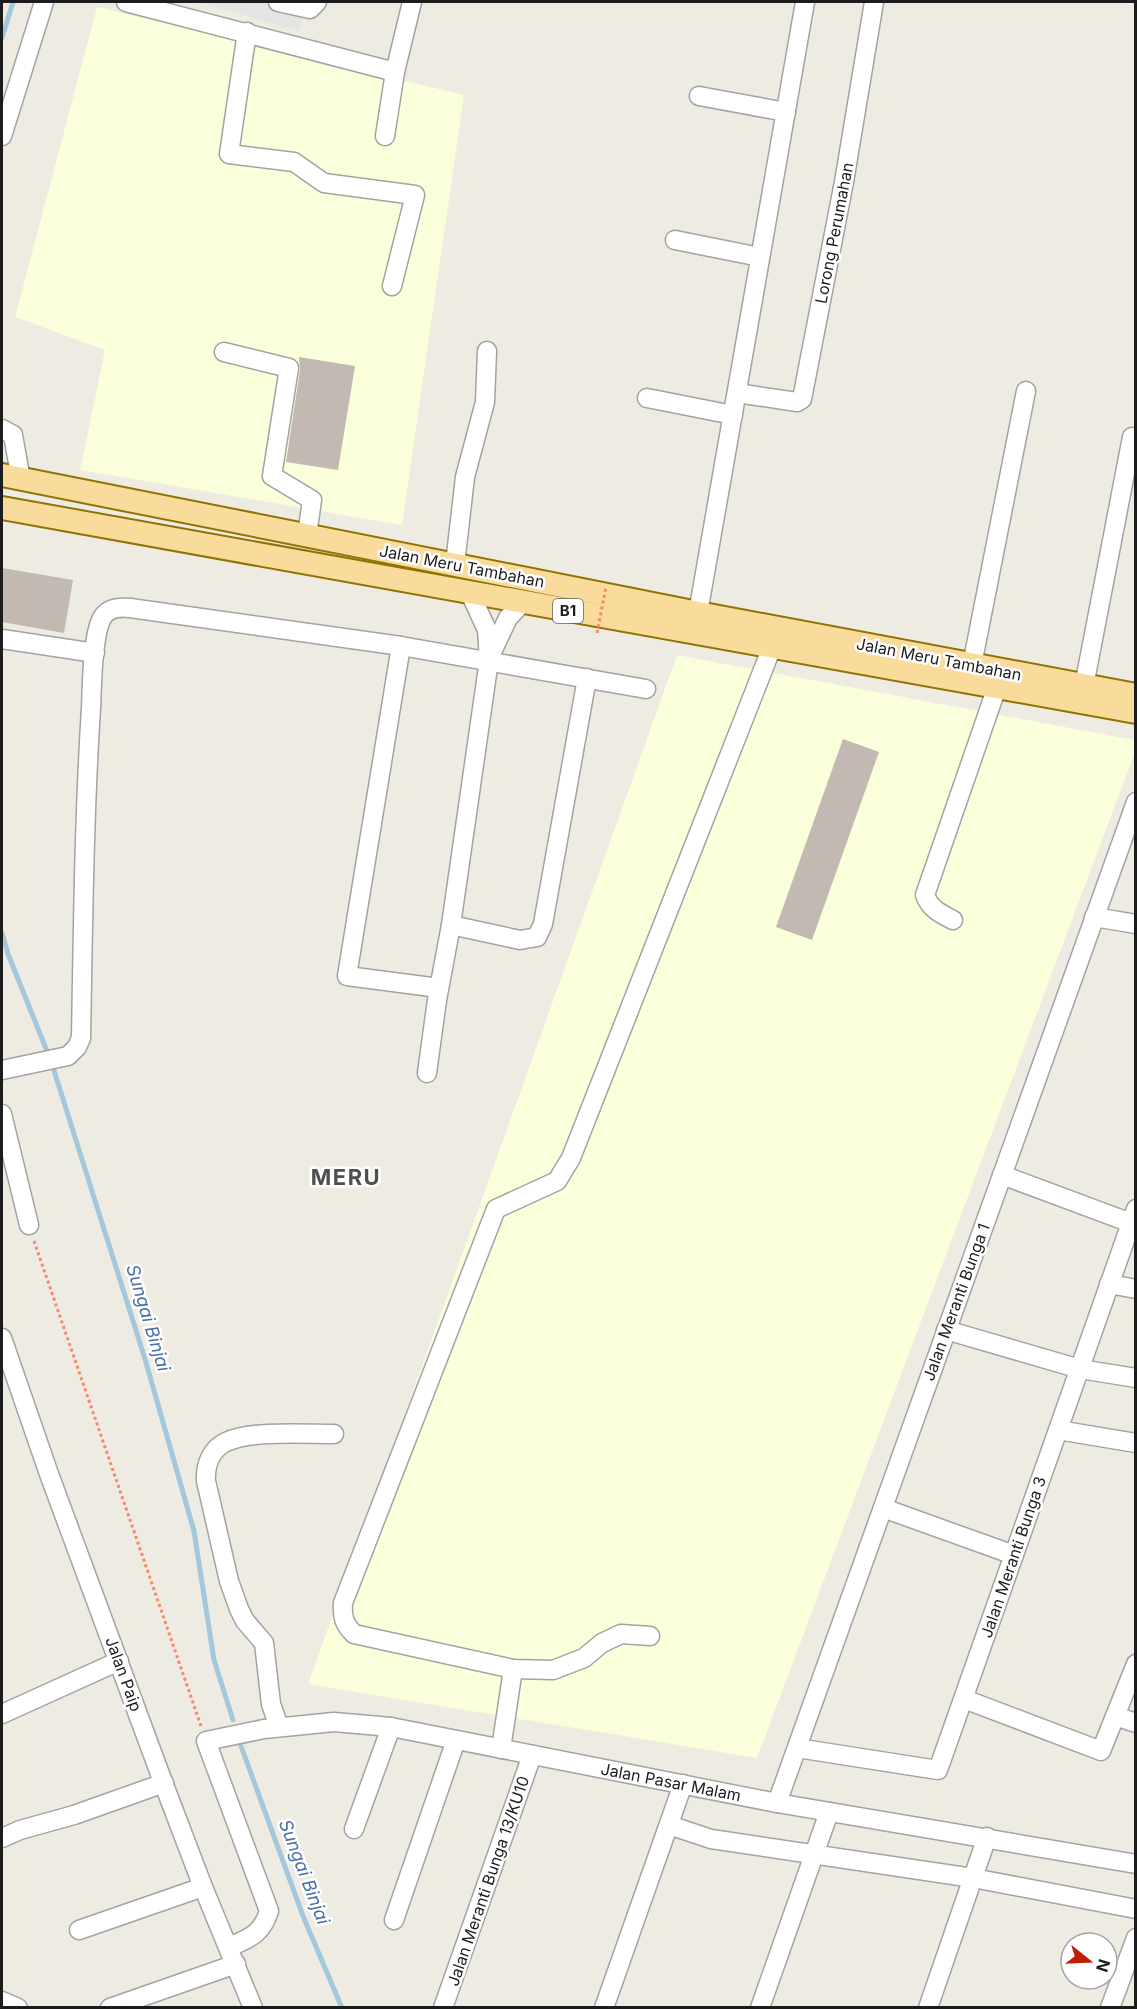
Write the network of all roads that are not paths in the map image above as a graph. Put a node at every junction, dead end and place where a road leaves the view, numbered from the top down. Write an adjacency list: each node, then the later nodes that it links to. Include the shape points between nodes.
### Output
1 (44, 2): 12 (street)
2 (126, 2): 8 (street)
3 (278, 2): 4 (street, via 310,9)
4 (317, 2)
5 (412, 2): 9 (street)
6 (805, 2): 11 (street)
7 (874, 2): 20 (street, Lorong Perumahan, via 802,399 797,402)
8 (248, 32): 9 (street); 16 (street, via 229,154 294,162 324,183 415,195)
9 (395, 72): 13 (street)
10 (699, 96): 11 (street)
11 (786, 112): 15 (street)
12 (2, 136)
13 (385, 136)
14 (675, 240): 15 (street)
15 (760, 257): 20 (street)
16 (392, 286)
17 (488, 351): 28 (street, via 485,402 465,477)
18 (224, 352): 27 (street, via 289,368 272,476 312,500)
19 (1026, 391): 37 (street)
20 (737, 393): 22 (street)
21 (647, 398): 22 (street)
22 (733, 415): 31 (street)
23 (2, 429): 25 (street, via 13,435)
24 (1132, 437): 39 (street)
25 (11, 478): 27 (main road, Jalan Meru Tambahan / B1)
26 (2, 508): 29 (main road, Jalan Meru Tambahan / B1)
27 (307, 535): 28 (main road, Jalan Meru Tambahan / B1)
28 (455, 564): 31 (main road, Jalan Meru Tambahan / B1)
29 (470, 593): 30 (main road, Jalan Meru Tambahan / B1); 36 (street, via 487,630)
30 (522, 603): 34 (main road, Jalan Meru Tambahan / B1); 36 (street, via 508,618)
31 (698, 613): 37 (main road, Jalan Meru Tambahan / B1)
32 (2, 639): 35 (street)
33 (401, 646): 35 (street, via 119,607 102,618); 36 (street); 49 (street, via 347,976)
34 (772, 647): 40 (main road, Jalan Meru Tambahan / B1); 70 (street, via 572,1158 558,1181 496,1209 343,1603 345,1626 354,1634)
35 (95, 653): 50 (street, via 86,794 81,1038 68,1056)
36 (489, 660): 38 (street); 48 (street)
37 (972, 665): 39 (main road, Jalan Meru Tambahan / B1)
38 (587, 678): 41 (street); 48 (street, via 543,924 537,937 520,940)
39 (1084, 686): 42 (main road, Jalan Meru Tambahan / B1)
40 (997, 687): 43 (main road, Jalan Meru Tambahan / B1); 46 (street, via 925,895 932,907)
41 (646, 689)
42 (1136, 695)
43 (1136, 711)
44 (1136, 802): 45 (street, Jalan Meranti Bunga 1)
45 (1094, 917): 47 (street); 53 (street, Jalan Meranti Bunga 1)
46 (953, 920)
47 (1136, 924)
48 (451, 925): 49 (street)
49 (439, 988): 51 (street)
50 (2, 1070)
51 (427, 1074)
52 (2, 1114): 55 (street)
53 (1002, 1175): 54 (street); 58 (street, Jalan Meranti Bunga 1)
54 (1133, 1216): 56 (street, Jalan Meranti Bunga 3)
55 (29, 1225)
56 (1109, 1284): 57 (street); 60 (street, Jalan Meranti Bunga 3)
57 (1136, 1289)
58 (946, 1330): 60 (street); 65 (street, Jalan Meranti Bunga 1)
59 (2, 1338): 68 (street, Jalan Paip)
60 (1080, 1369): 61 (street); 62 (street, Jalan Meranti Bunga 3)
61 (1136, 1378)
62 (1058, 1430): 64 (street); 66 (street, Jalan Meranti Bunga 3)
63 (334, 1434): 76 (street, via 252,1436 228,1441 215,1450 207,1467 206,1481 229,1581 241,1614 264,1643)
64 (1136, 1443)
65 (883, 1508): 66 (street); 78 (street, Jalan Meranti Bunga 1)
66 (1014, 1555): 71 (street, Jalan Meranti Bunga 3)
67 (650, 1636): 70 (street, via 621,1634 584,1658 553,1670)
68 (119, 1661): 72 (street); 81 (street, Jalan Paip)
69 (1136, 1664): 73 (street)
70 (513, 1668): 79 (street)
71 (964, 1699): 73 (street, via 1101,1751); 78 (street, Jalan Meranti Bunga 3, via 938,1770)
72 (2, 1714)
73 (1115, 1716): 74 (street)
74 (1136, 1723)
75 (391, 1727): 76 (street, Jalan Pasar Malam, via 333,1722); 77 (street, Jalan Pasar Malam); 86 (street)
76 (272, 1728): 97 (street, Jalan Pasar Malam, via 215,1739 269,1911 265,1924)
77 (456, 1740): 79 (street, Jalan Pasar Malam); 94 (street)
78 (797, 1748): 83 (street, Jalan Meranti Bunga 1)
79 (501, 1749): 80 (street, Jalan Pasar Malam)
80 (532, 1755): 82 (street, Jalan Pasar Malam); 102 (street, Jalan Meranti Bunga 13/KU10)
81 (164, 1783): 87 (street); 92 (street, Jalan Paip)
82 (683, 1784): 83 (street, Jalan Pasar Malam); 85 (street)
83 (777, 1803): 84 (street, Jalan Pasar Malam)
84 (829, 1812): 88 (street, Jalan Pasar Malam); 89 (street)
85 (669, 1825): 89 (street, via 711,1839); 103 (street)
86 (354, 1829)
87 (2, 1838)
88 (987, 1838): 90 (street, Jalan Pasar Malam); 91 (street)
89 (814, 1855): 91 (street); 104 (street)
90 (1136, 1864)
91 (973, 1878): 93 (street); 105 (street)
92 (203, 1887): 95 (street); 97 (street, Jalan Paip)
93 (1136, 1909)
94 (394, 1920)
95 (79, 1930)
96 (1136, 1938): 106 (street)
97 (233, 1956): 100 (street); 101 (street, Jalan Paip)
98 (2, 2001): 99 (street)
99 (18, 2007)
100 (110, 2007)
101 (253, 2007)
102 (444, 2007)
103 (603, 2007)
104 (760, 2007)
105 (928, 2007)
106 (1110, 2007)

